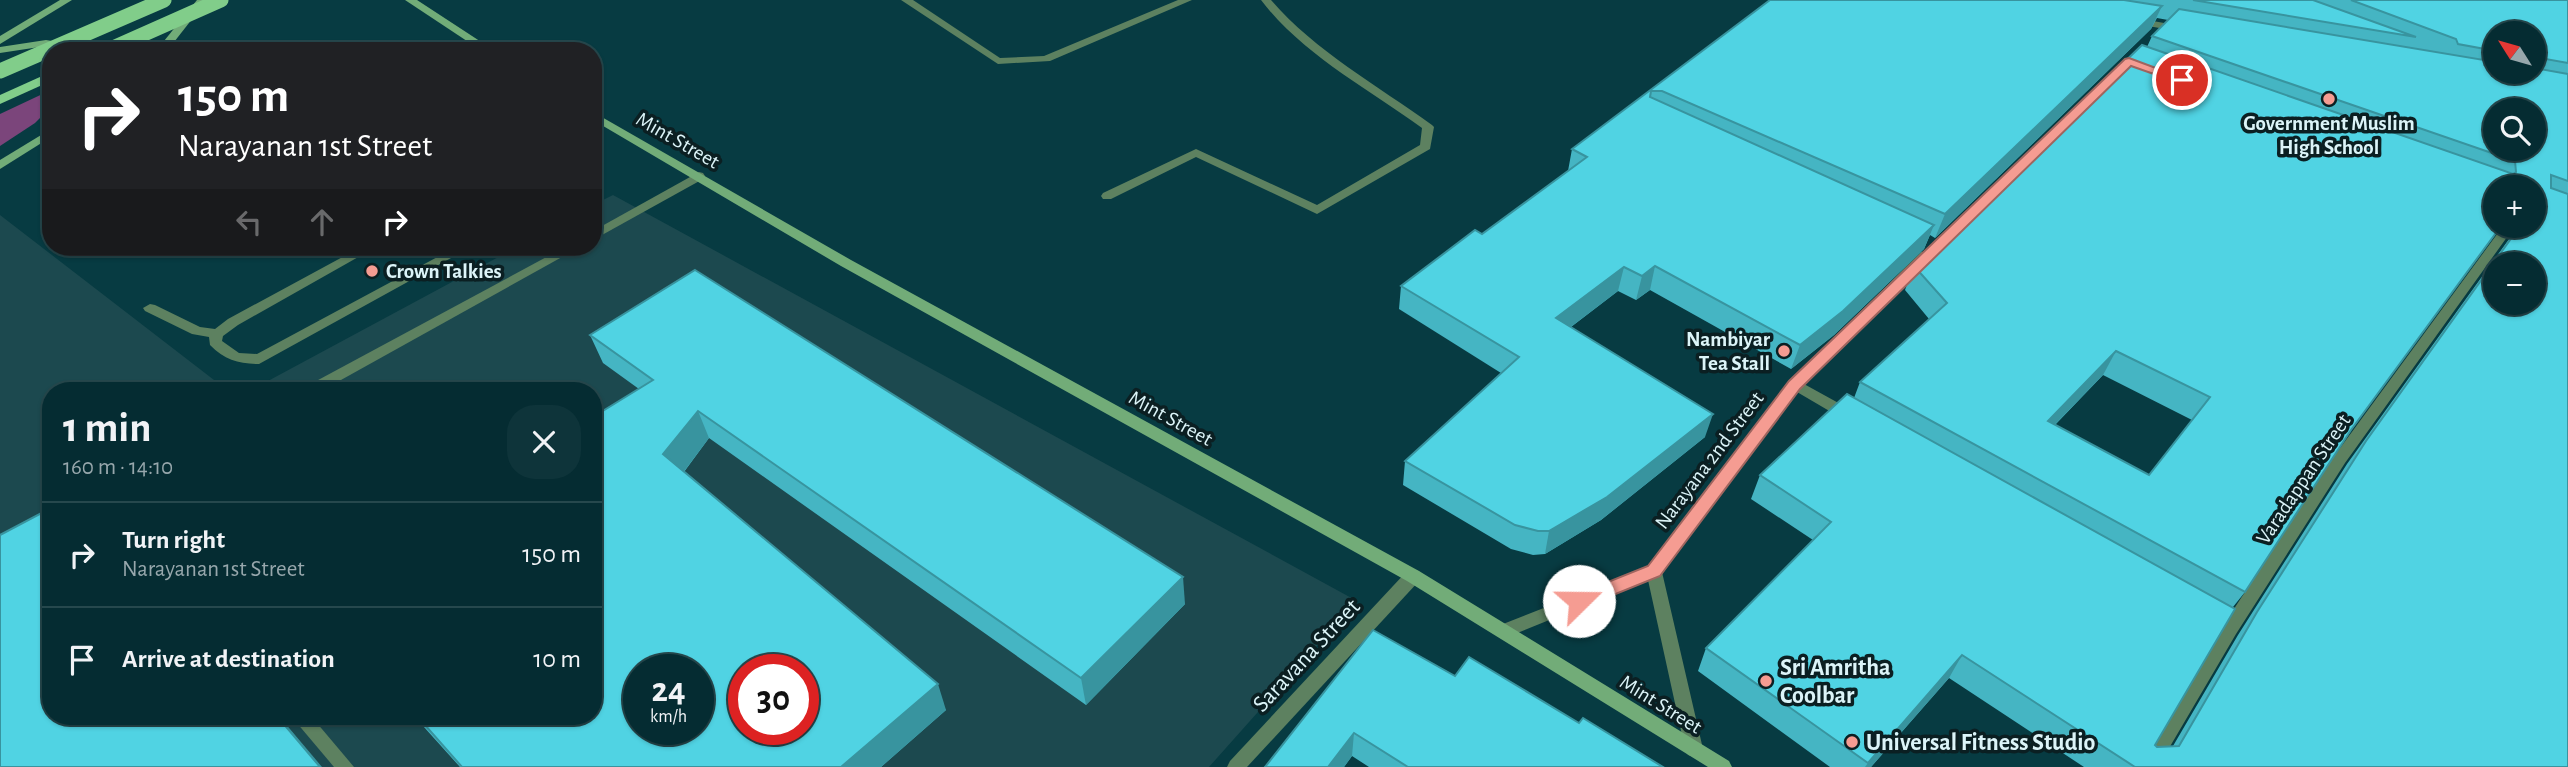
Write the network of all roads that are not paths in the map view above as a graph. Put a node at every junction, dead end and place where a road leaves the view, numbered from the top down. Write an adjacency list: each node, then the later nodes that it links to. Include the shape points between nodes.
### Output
1 (67, 0): 11 (street)
2 (164, 0): 12 (main road, bridge)
3 (202, 0): 14 (street)
4 (222, 0): 13 (main road, bridge)
5 (410, 0): 15 (street)
6 (906, 0): 7 (street, via 998,61 1046,59)
7 (1187, 0)
8 (1266, 0): 26 (street, via 1290,26 1428,127 1426,147 1317,210 1196,153)
9 (2124, 19): 10 (street, via 2160,31)
10 (2192, 31)
11 (0, 40)
12 (67, 42)
13 (126, 42)
14 (168, 42)
15 (476, 42)
16 (42, 44): 17 (street)
17 (0, 50)
18 (42, 53): 19 (main road, bridge)
19 (0, 71)
20 (42, 80): 21 (main road)
21 (0, 100)
22 (602, 120): 25 (street, Mint Street)
23 (42, 138): 24 (street)
24 (0, 165)
25 (699, 176): 27 (street); 39 (street, Mint Street, via 846,263)
26 (1107, 196)
27 (602, 231)
28 (2500, 238): 46 (street, Varadappan Street, via 2224,626)
29 (1930, 243): 36 (street, Narayana 2nd Street)
30 (353, 256): 34 (street)
31 (448, 256): 34 (street, via 259,359 238,360 227,355 215,342)
32 (558, 256): 35 (street)
33 (150, 309): 34 (street, via 197,331)
34 (217, 334)
35 (327, 382)
36 (1795, 385): 37 (street); 38 (street, Narayana 2nd Street)
37 (1868, 425)
38 (1654, 571): 40 (street); 42 (street)
39 (1413, 576): 40 (street, Mint Street); 44 (street, Saravana Street)
40 (1504, 631): 42 (street, Mint Street)
41 (308, 725): 43 (street)
42 (1694, 749): 45 (street, Mint Street)
43 (345, 767)
44 (1236, 767)
45 (1723, 767)
46 (2148, 767)

